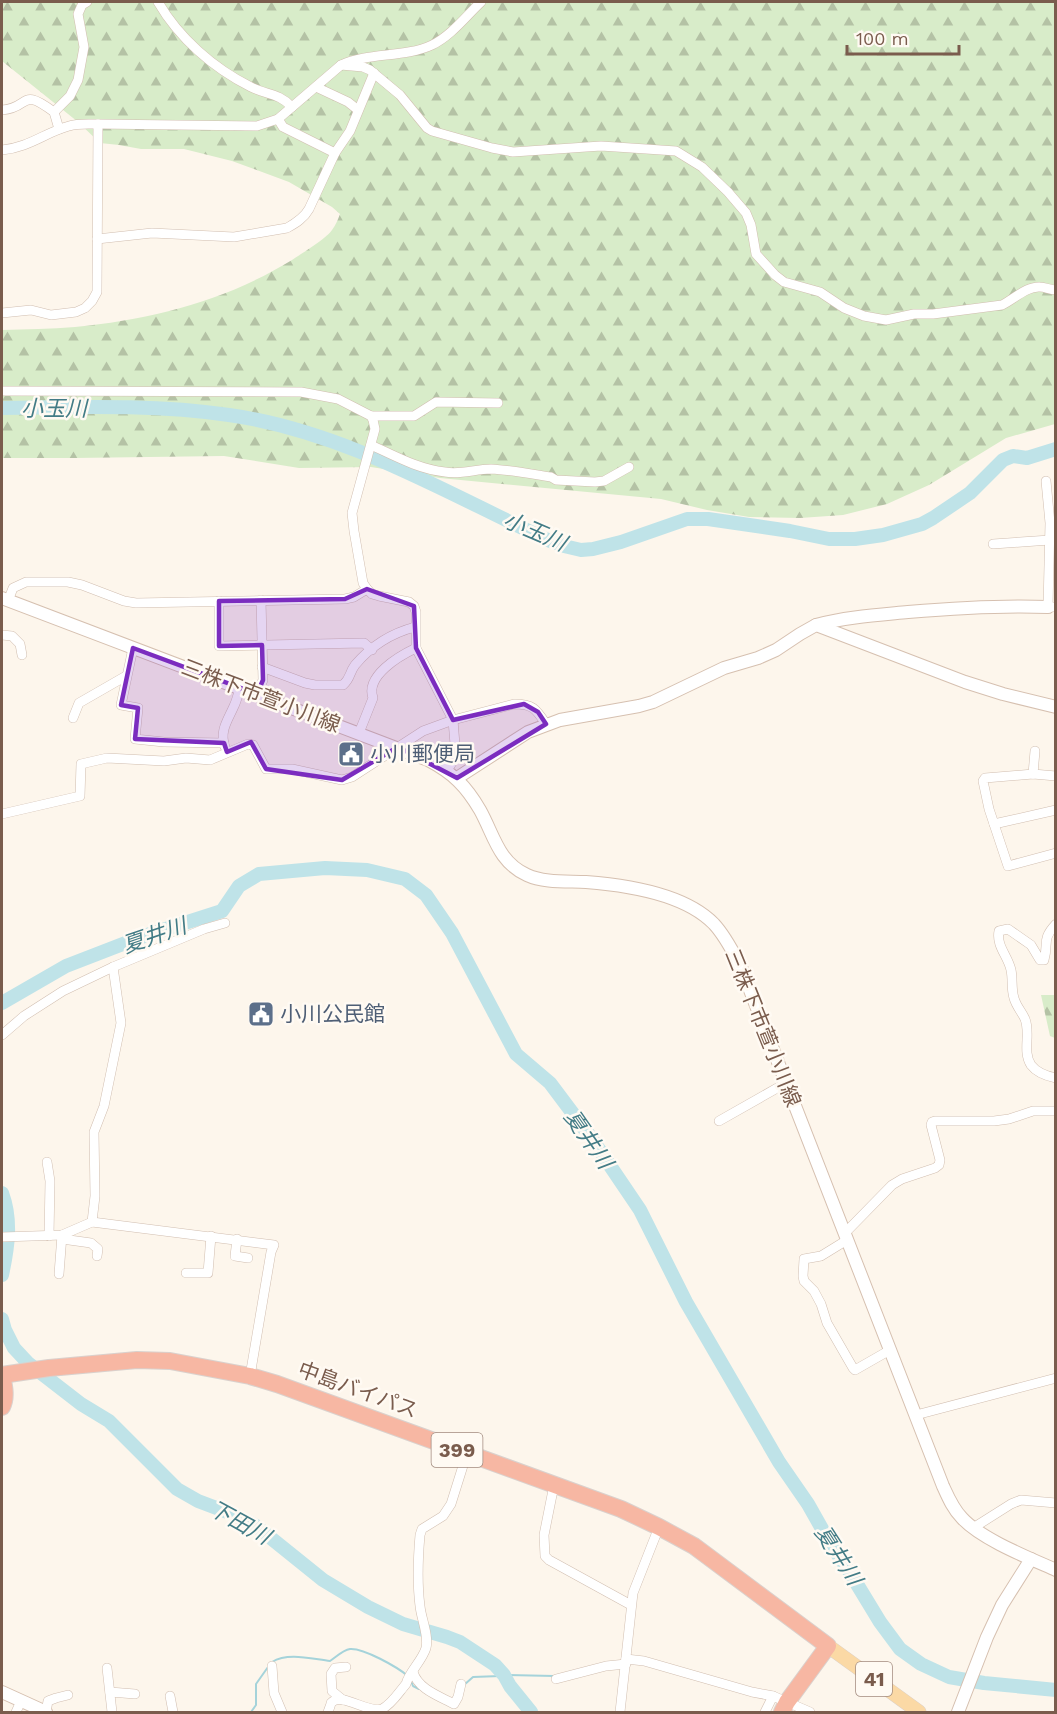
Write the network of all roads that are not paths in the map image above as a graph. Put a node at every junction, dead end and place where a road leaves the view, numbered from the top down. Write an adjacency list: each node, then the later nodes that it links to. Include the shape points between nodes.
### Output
1 (87, 2): 10 (street, via 78,14 84,47 78,81)
2 (158, 2): 7 (street, via 170,20 217,68 282,98)
3 (481, 2): 4 (street, via 431,45)
4 (341, 65): 5 (street, via 363,67); 6 (street)
5 (374, 73): 9 (street); 17 (street, via 400,95 427,128 492,148 523,152 602,146 676,150 702,167 746,213 756,254 775,275 784,282 820,292 864,316 886,320 933,314 1002,304 1031,288)
6 (316, 87): 7 (street); 9 (street)
7 (292, 107): 11 (street)
8 (2, 110): 10 (street, via 33,98)
9 (358, 110): 15 (street)
10 (54, 112): 13 (street)
11 (278, 119): 12 (street, via 257,126); 15 (street, via 283,128)
12 (98, 124): 13 (street); 16 (street)
13 (59, 129): 14 (street, via 16,149)
14 (2, 150)
15 (335, 153): 16 (street, via 305,216 286,228 234,237 152,233)
16 (97, 239): 18 (street, via 97,292 86,308 51,315 31,310)
17 (1056, 290)
18 (2, 313)
19 (2, 391): 21 (street, via 301,393 338,399)
20 (498, 402): 21 (street, via 436,402 414,416)
21 (371, 416): 22 (street, via 375,429)
22 (370, 447): 23 (street, via 446,473 493,469 595,482); 29 (street, via 352,513)
23 (629, 467)
24 (1046, 481): 25 (street)
25 (1052, 497): 26 (street)
26 (1053, 523): 27 (street)
27 (1050, 540): 28 (street); 33 (street)
28 (993, 544)
29 (367, 589): 31 (street, via 345,598); 35 (street, via 379,596 409,602 416,612)
30 (5, 599): 32 (street, via 21,583 68,582 136,603); 38 (main road, 三株下市萱小川線)
31 (261, 600): 32 (street); 37 (street)
32 (219, 601): 37 (street, via 219,646)
33 (1052, 607): 34 (main road, via 925,611 839,619)
34 (816, 626): 46 (main road, via 965,682); 49 (main road, via 776,650 724,668 653,702)
35 (415, 627): 39 (street); 40 (street, via 381,641)
36 (2, 635): 41 (street, via 12,636 20,644)
37 (262, 645): 40 (street, via 364,643); 42 (street)
38 (133, 648): 43 (street); 44 (main road, 三株下市萱小川線)
39 (416, 648): 48 (street); 50 (street, via 390,664 373,682 373,698)
40 (372, 650): 42 (street, via 343,685 315,685)
41 (22, 655)
42 (262, 667): 45 (street, via 263,680)
43 (126, 676): 47 (street, via 80,703); 51 (street, via 120,705 138,708 135,739)
44 (240, 688): 45 (main road, 三株下市萱小川線); 51 (street, via 223,729)
45 (257, 694): 50 (main road, 三株下市萱小川線)
46 (1056, 707)
47 (73, 718)
48 (453, 720): 49 (street, via 524,704 532,706); 52 (street, via 423,731); 54 (street, via 456,757)
49 (546, 724): 54 (main road)
50 (359, 733): 52 (main road, 三株下市萱小川線)
51 (226, 747): 52 (street, via 253,745 266,769 292,769 342,780); 58 (street, via 210,760 107,758 81,764 80,796)
52 (398, 747): 54 (main road, 三株下市萱小川線)
53 (1035, 751): 55 (street)
54 (452, 774): 66 (main road, 三株下市萱小川線, via 480,810 504,857 516,870 531,877 598,883 675,900 714,924 741,967)
55 (1033, 774): 56 (street); 59 (street, via 986,777 983,781)
56 (1056, 776)
57 (1056, 810): 59 (street)
58 (3, 811)
59 (994, 824): 60 (street, via 1008,866)
60 (1056, 853)
61 (225, 923): 63 (street)
62 (1056, 924): 65 (street, via 1045,940 1044,960 1008,929 999,931 998,936 1012,972 1014,999 1027,1026 1029,1062 1035,1070)
63 (113, 967): 64 (street, via 42,1003); 70 (street, via 121,1023 104,1106 94,1132)
64 (2, 1035)
65 (1056, 1078)
66 (786, 1083): 68 (street); 75 (main road, 三株下市萱小川線)
67 (1056, 1111): 75 (street, via 1034,1111 994,1121 934,1120 931,1125 939,1165 892,1185)
68 (719, 1121)
69 (47, 1161): 71 (street)
70 (92, 1222): 72 (street); 74 (street)
71 (49, 1236): 73 (street); 74 (street)
72 (211, 1236): 76 (street); 79 (street, via 208,1274)
73 (2, 1237)
74 (62, 1237): 77 (street, via 91,1243 98,1249); 80 (street)
75 (846, 1237): 81 (main road, 三株下市萱小川線); 81 (street, via 821,1256 804,1259 804,1281 814,1291 827,1323 855,1370)
76 (237, 1239): 78 (street, via 235,1256); 83 (street, via 274,1245)
77 (97, 1256)
78 (248, 1258)
79 (186, 1273)
80 (59, 1274)
81 (890, 1350): 86 (main road, 三株下市萱小川線)
82 (2, 1375): 83 (highway, 中島バイパス / 399, via 137,1360 170,1361); 85 (highway, 399)
83 (250, 1376): 87 (highway, 中島バイパス / 399)
84 (1056, 1378): 86 (street)
85 (2, 1407)
86 (916, 1415): 91 (main road, 三株下市萱小川線, via 952,1504)
87 (467, 1453): 88 (highway, 中島バイパス / 399); 100 (street, via 452,1504 442,1516 422,1528 419,1587 426,1647)
88 (554, 1485): 90 (highway, 中島バイパス / 399); 94 (street, via 544,1535 545,1556)
89 (1056, 1503): 91 (street, via 1033,1500 1011,1504)
90 (659, 1527): 94 (street, via 637,1579); 95 (highway, 中島バイパス / 399, via 694,1546)
91 (973, 1528): 92 (main road, 三株下市萱小川線)
92 (1031, 1559): 93 (main road, 三株下市萱小川線); 112 (main road, via 1002,1605)
93 (1056, 1570)
94 (631, 1605): 96 (street)
95 (828, 1646): 109 (highway); 122 (main road, 41)
96 (626, 1661): 101 (street); 109 (street, via 644,1661); 119 (street)
97 (272, 1666): 117 (street, via 274,1693)
98 (346, 1667): 108 (street, via 335,1668 331,1674 332,1691)
99 (107, 1668): 104 (street)
100 (410, 1676): 102 (street, via 454,1704); 111 (street)
101 (556, 1679)
102 (461, 1684)
103 (2, 1692): 110 (main road)
104 (110, 1692): 105 (street); 115 (street)
105 (135, 1694)
106 (68, 1695): 114 (street, via 48,1701)
107 (170, 1696): 116 (street)
108 (343, 1700): 113 (street); 118 (street, via 331,1703)
109 (781, 1704): 120 (street); 121 (street)
110 (18, 1707): 114 (main road)
111 (390, 1708): 113 (street)
112 (959, 1710)
113 (366, 1711)
114 (46, 1713)
115 (112, 1713)
116 (173, 1713)
117 (282, 1713)
118 (328, 1713)
119 (620, 1713)
120 (765, 1713)
121 (810, 1713)
122 (919, 1713)

